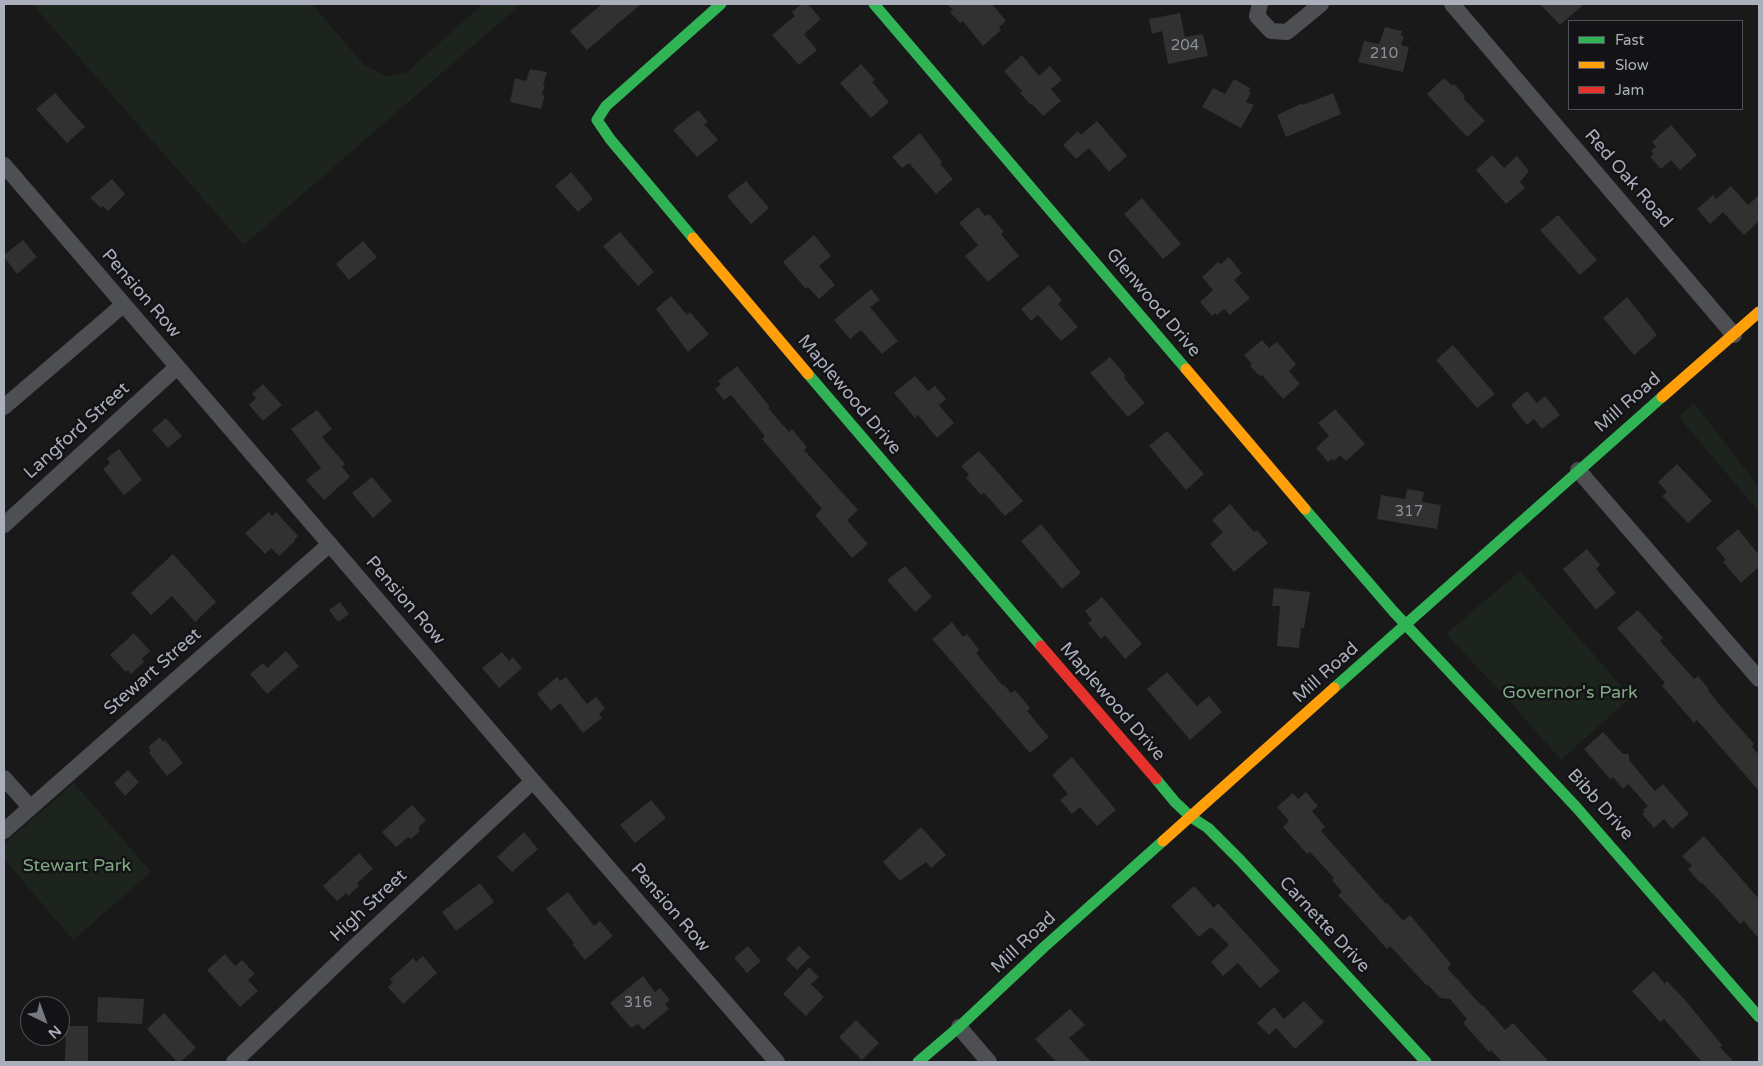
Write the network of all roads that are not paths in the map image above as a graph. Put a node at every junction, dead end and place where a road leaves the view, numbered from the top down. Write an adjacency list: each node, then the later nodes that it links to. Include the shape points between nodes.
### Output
1 (721, 4): 20 (street, Maplewood Drive, via 606,106 597,120 832,402 1127,747)
2 (874, 4): 15 (street, Glenwood Drive)
3 (1260, 4): 4 (street, via 1257,16 1270,32 1287,32)
4 (1321, 4)
5 (1452, 4): 9 (street, Red Oak Road)
6 (4, 165): 7 (street, Pension Row)
7 (123, 305): 10 (street, Pension Row); 11 (street)
8 (1759, 312): 9 (street, Mill Road)
9 (1734, 335): 12 (street, Mill Road)
10 (177, 367): 13 (street, Langford Street); 14 (street, Pension Row)
11 (4, 407)
12 (1578, 470): 15 (street, Mill Road); 16 (street)
13 (4, 525)
14 (330, 544): 18 (street, Pension Row); 19 (street, Stewart Street)
15 (1406, 625): 20 (street, Mill Road); 22 (street, Bibb Drive, via 1577,808)
16 (1759, 679)
17 (4, 778): 19 (street)
18 (533, 780): 24 (street, High Street); 25 (street, Pension Row)
19 (30, 807): 21 (street, Stewart Street)
20 (1191, 817): 23 (street, Mill Road); 28 (street, Carnette Drive, via 1208,828 1240,860)
21 (4, 831)
22 (1759, 1017)
23 (959, 1027): 26 (street, Mill Road); 27 (street)
24 (234, 1062)
25 (777, 1062)
26 (918, 1062)
27 (989, 1062)
28 (1426, 1062)

